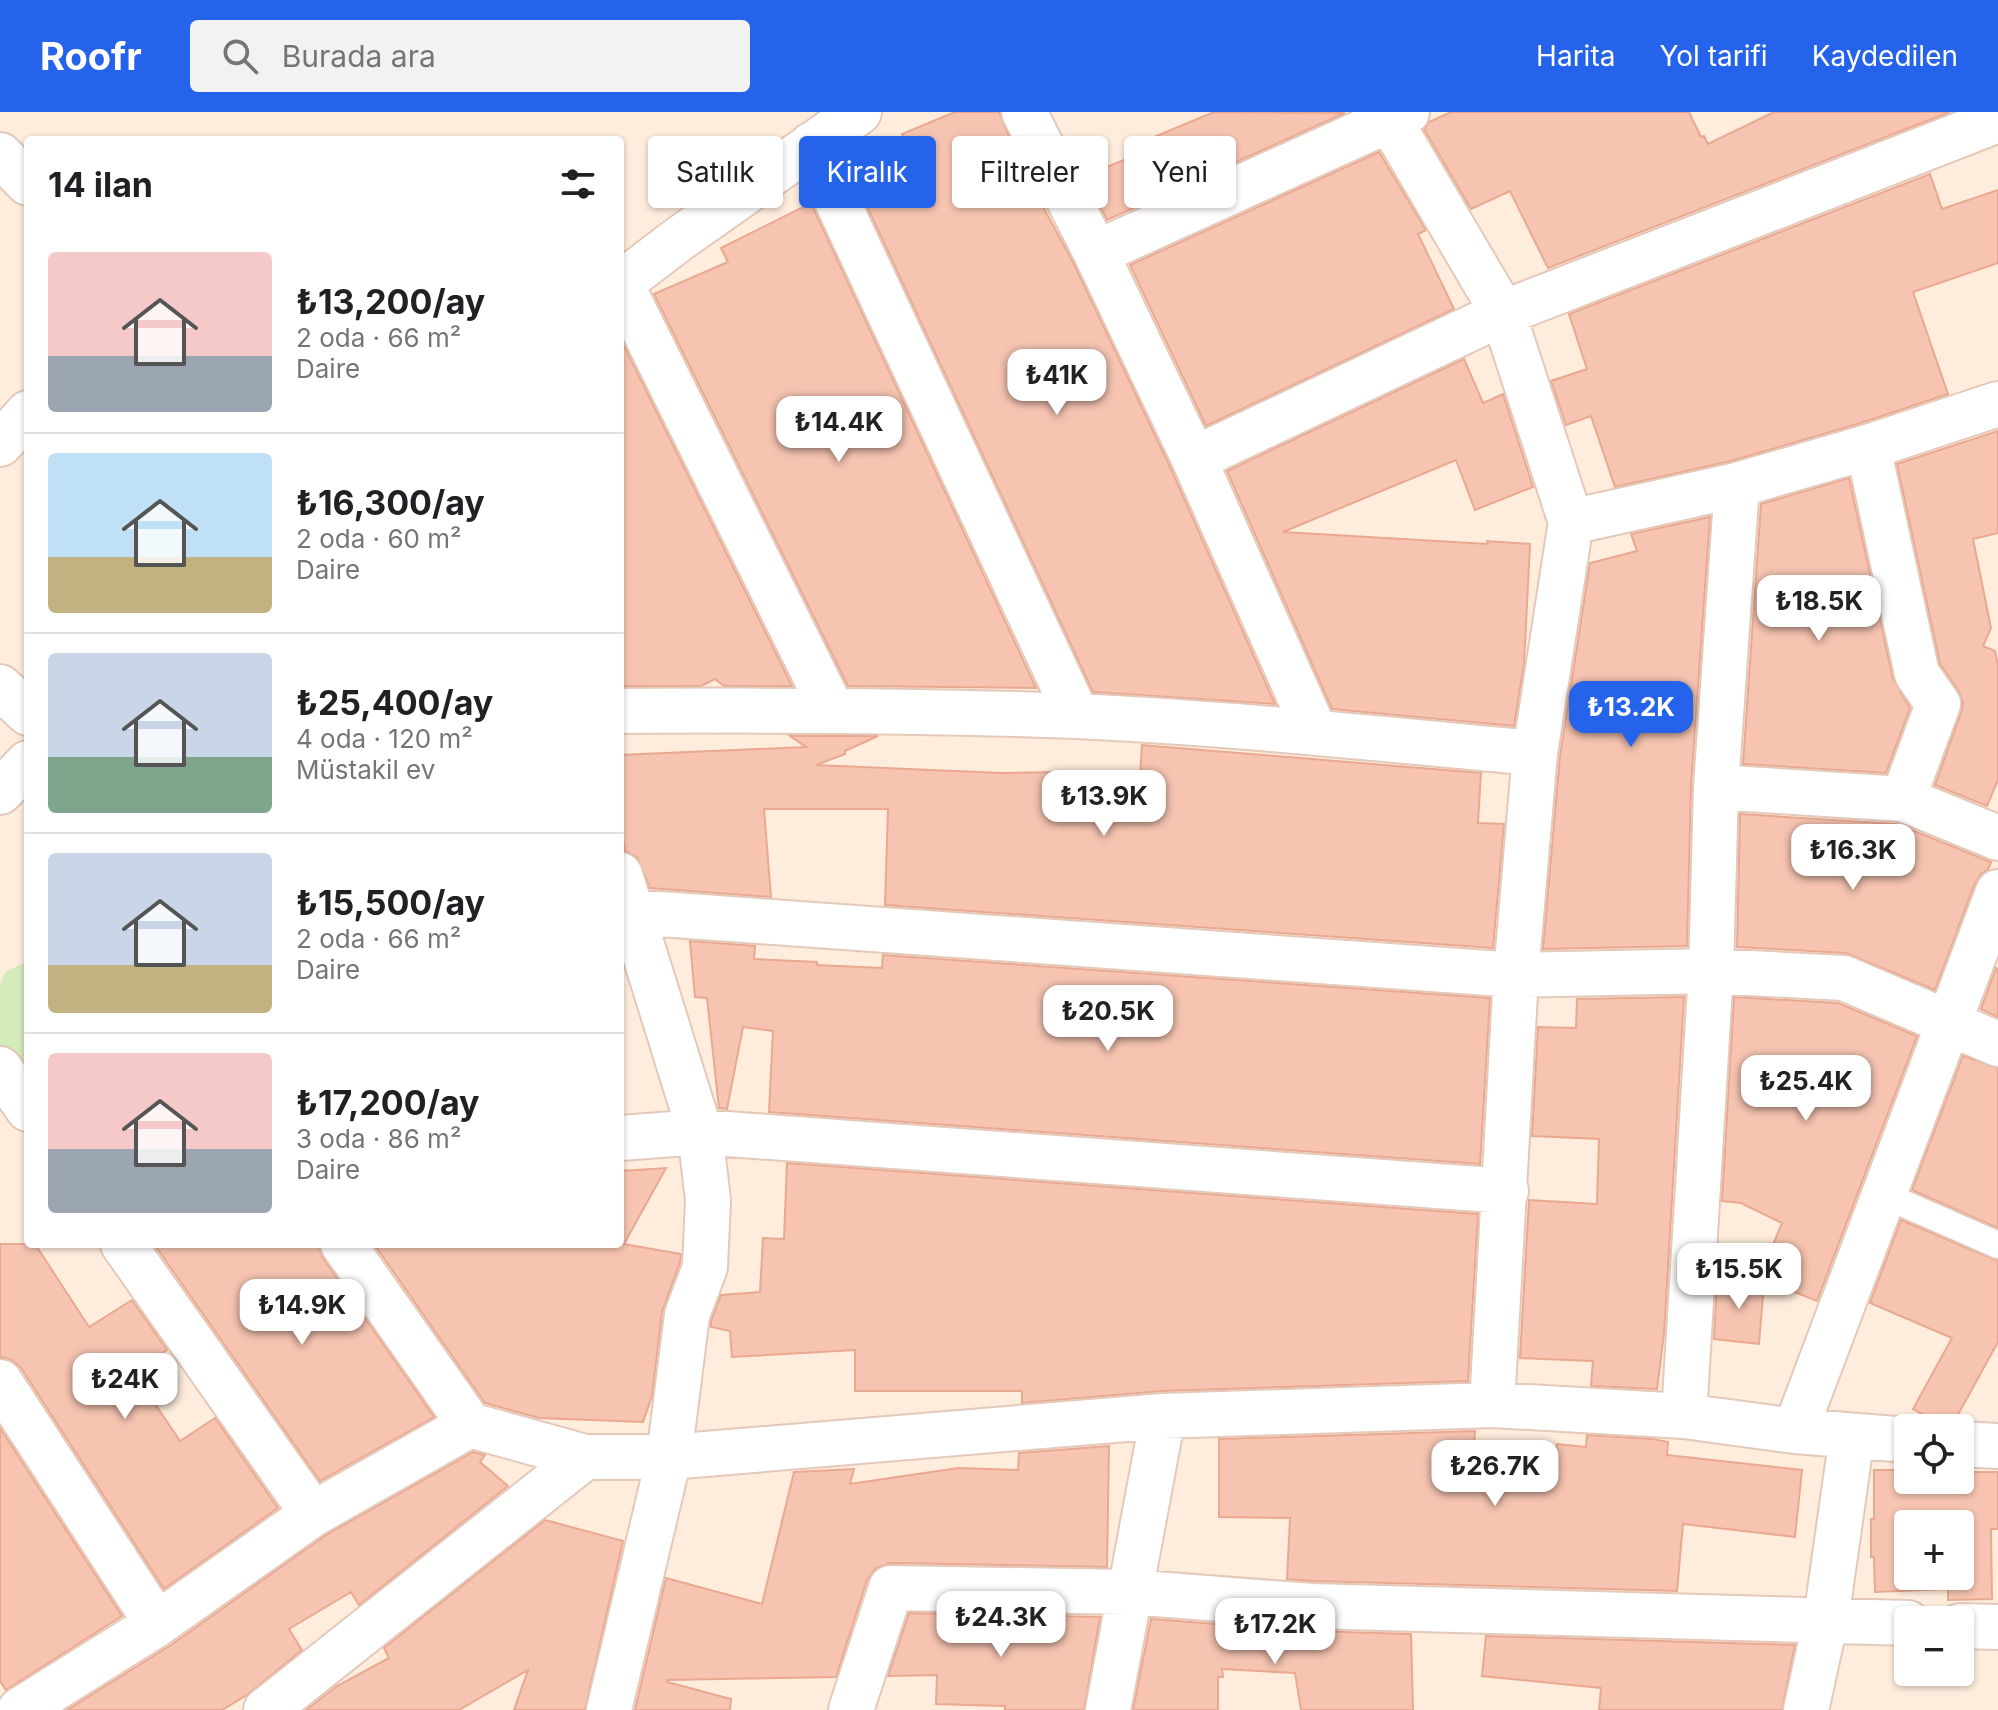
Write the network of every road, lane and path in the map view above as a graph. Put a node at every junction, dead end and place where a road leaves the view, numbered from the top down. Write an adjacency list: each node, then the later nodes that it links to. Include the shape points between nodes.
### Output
1 (859, 112): 5 (street)
2 (1024, 112): 10 (street)
3 (1394, 115): 10 (street); 13 (street)
4 (1998, 120): 13 (street)
5 (824, 136)
6 (799, 154): 11 (street)
7 (0, 155): 8 (street)
8 (24, 179)
9 (840, 208): 25 (street)
10 (1096, 253): 18 (street)
11 (624, 282)
12 (624, 290): 23 (street)
13 (1503, 313): 18 (street); 20 (street)
14 (1998, 404): 17 (street)
15 (24, 417): 16 (street)
16 (0, 444)
17 (1868, 447): 19 (street); 31 (street, via 1917,674 1938,704)
18 (1194, 459): 26 (street)
19 (1737, 485): 20 (street); 29 (street)
20 (1571, 522): 27 (street)
21 (0, 687): 22 (street)
22 (24, 709)
23 (832, 710): 24 (street); 25 (street)
24 (624, 711)
25 (1077, 716): 26 (street)
26 (1315, 732): 27 (street)
27 (1535, 753): 36 (street)
28 (24, 767): 30 (street)
29 (1716, 787): 31 (street); 35 (street)
30 (0, 792)
31 (1903, 799): 32 (street)
32 (1998, 838)
33 (1998, 892): 37 (street)
34 (624, 901): 36 (street); 41 (street)
35 (1711, 971): 36 (street); 37 (street, via 1844,978); 51 (street)
36 (1516, 975): 43 (street)
37 (1949, 1021): 38 (street); 44 (street)
38 (1998, 1044)
39 (0, 1069): 40 (street)
40 (24, 1103)
41 (700, 1132): 42 (street); 43 (street); 59 (street, via 708,1200 705,1267 687,1315)
42 (624, 1138)
43 (1506, 1191): 49 (street)
44 (1884, 1195): 45 (lane); 53 (street)
45 (1998, 1245)
46 (126, 1248): 60 (street)
47 (346, 1248): 52 (street)
48 (0, 1382): 64 (street)
49 (1492, 1405): 50 (street); 51 (street)
50 (1163, 1416): 59 (street); 61 (street)
51 (1684, 1416): 53 (street)
52 (470, 1425): 58 (street); 60 (street)
53 (1795, 1431): 54 (street)
54 (1852, 1436): 55 (street); 62 (street)
55 (1894, 1439)
56 (1974, 1445): 57 (street)
57 (1998, 1446)
58 (585, 1457): 59 (street); 67 (street)
59 (669, 1457): 69 (street)
60 (313, 1514): 64 (street)
61 (1129, 1592): 62 (street, via 1312,1606); 70 (street, via 891,1588); 71 (street)
62 (1826, 1619): 63 (street); 72 (street)
63 (1894, 1622)
64 (157, 1624): 68 (street)
65 (1974, 1626): 66 (street)
66 (1998, 1627)
67 (274, 1708)
68 (20, 1710)
69 (609, 1710)
70 (851, 1710)
71 (1108, 1710)
72 (1806, 1710)

